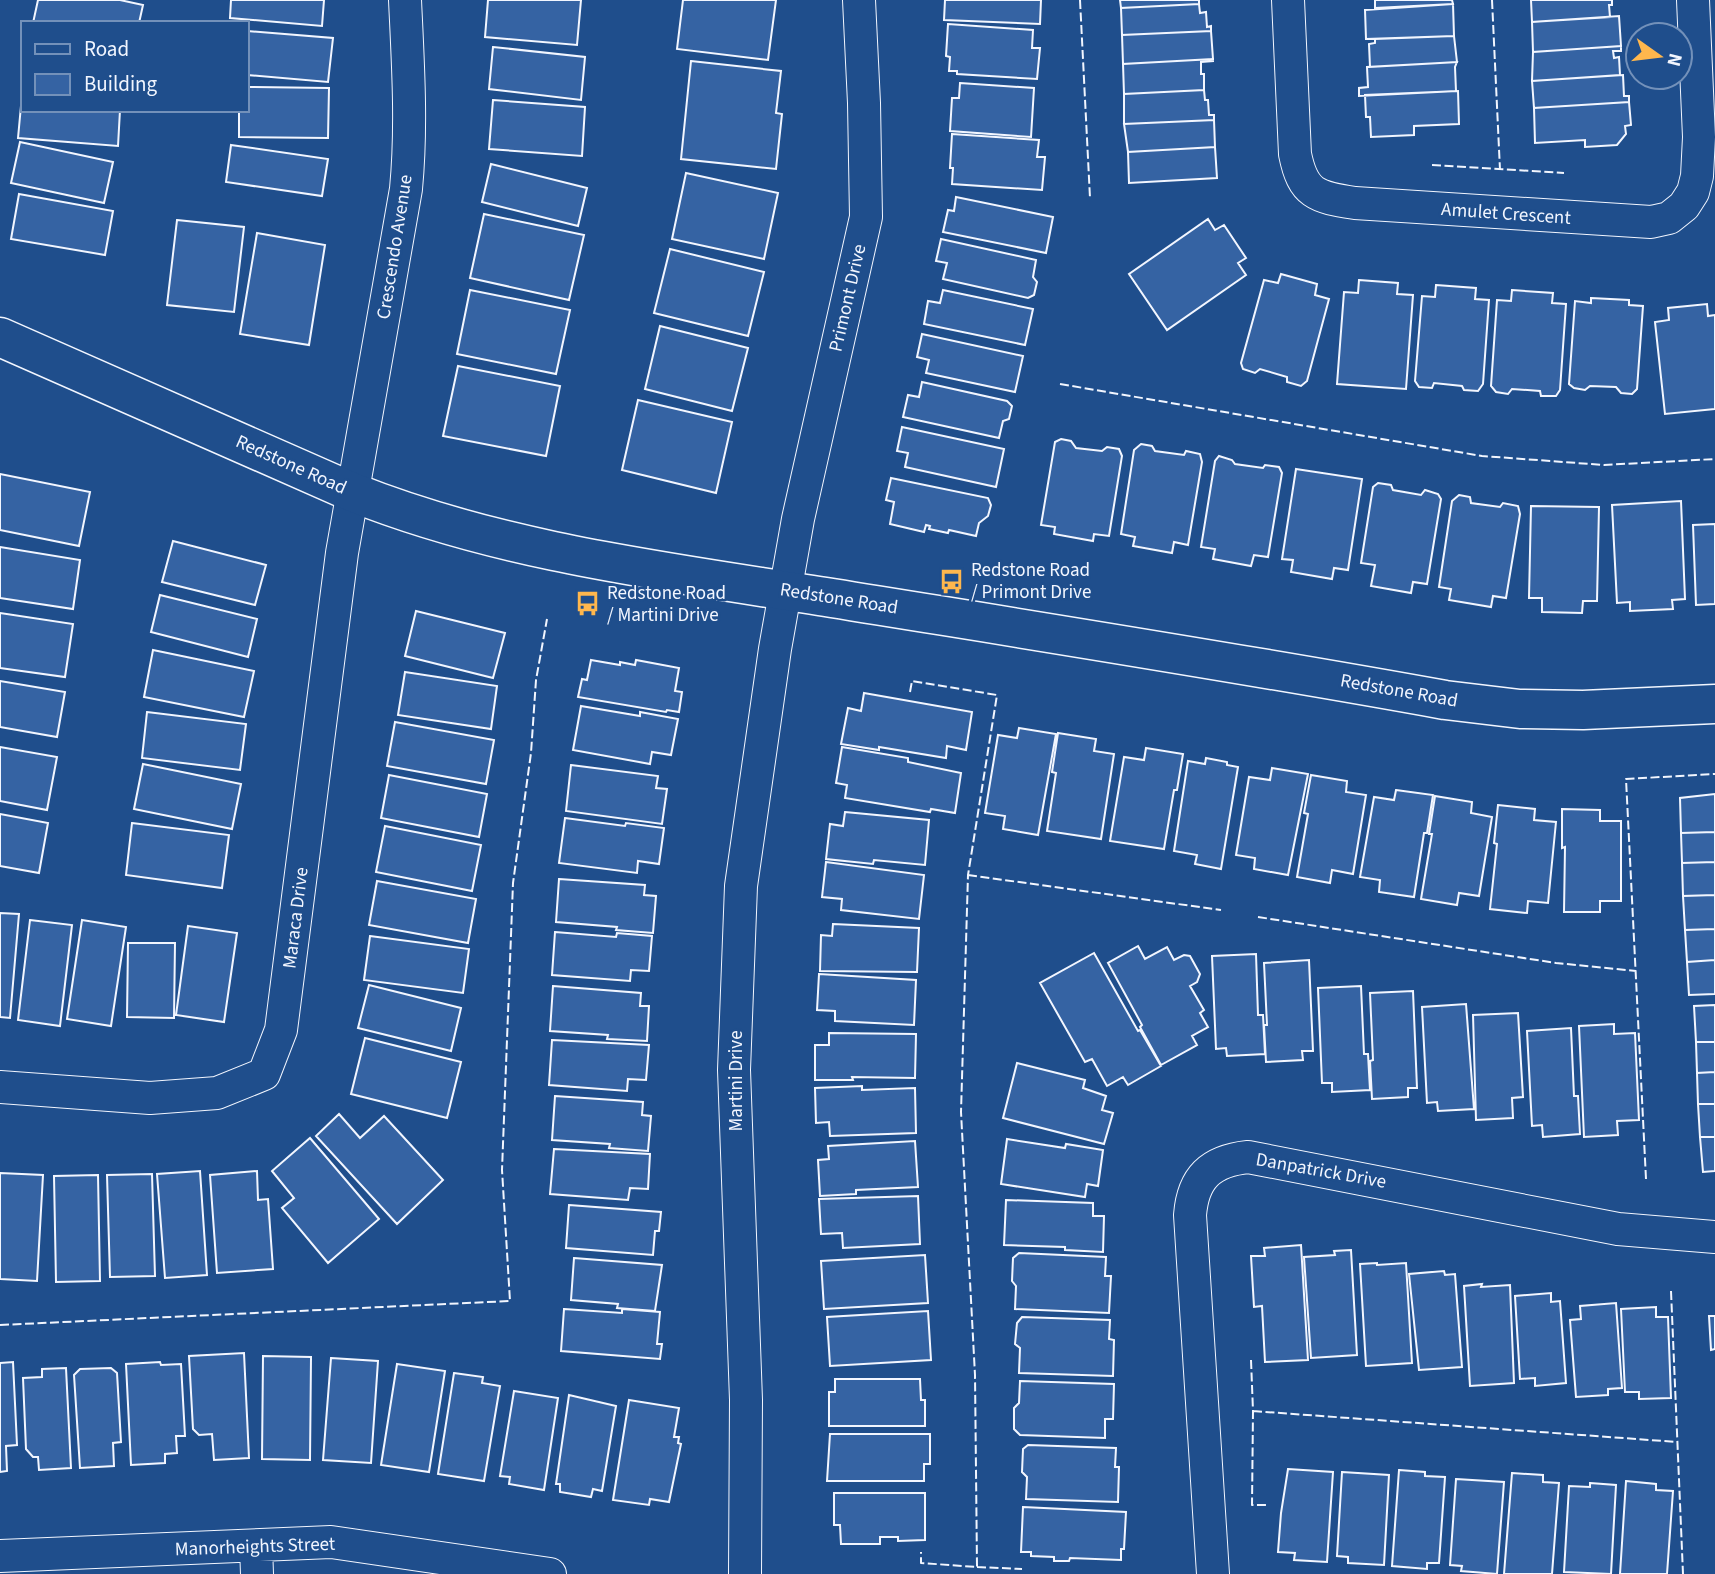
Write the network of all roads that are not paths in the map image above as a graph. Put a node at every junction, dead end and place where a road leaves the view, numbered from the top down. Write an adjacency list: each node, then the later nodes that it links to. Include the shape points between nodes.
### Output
1 (405, 0): 6 (street, Crescendo Avenue, via 410,122 406,189)
2 (859, 0): 7 (street, Primont Drive, via 866,217)
3 (1288, 0): 4 (street, Amulet Crescent, via 1296,154 1306,187 1317,194 1355,203 1651,222 1670,218 1684,206 1697,176)
4 (1693, 0)
5 (0, 337): 6 (street, Redstone Road)
6 (352, 492): 7 (street, Redstone Road, via 497,540); 9 (street, Maraca Drive, via 281,1030 264,1074 217,1093 149,1098)
7 (786, 591): 8 (street, Redstone Road, via 1444,700 1520,709 1583,710); 14 (street, Martini Drive, via 741,886 734,1070 746,1400)
8 (1715, 704)
9 (0, 1087)
10 (1715, 1237): 15 (street, Danpatrick Drive, via 1618,1229 1248,1157 1210,1170 1199,1180 1190,1215)
11 (0, 1556): 12 (street, Manorheights Street)
12 (256, 1560): 13 (street, Manorheights Street, via 331,1542)
13 (550, 1574)
14 (746, 1574)
15 (1213, 1574)

